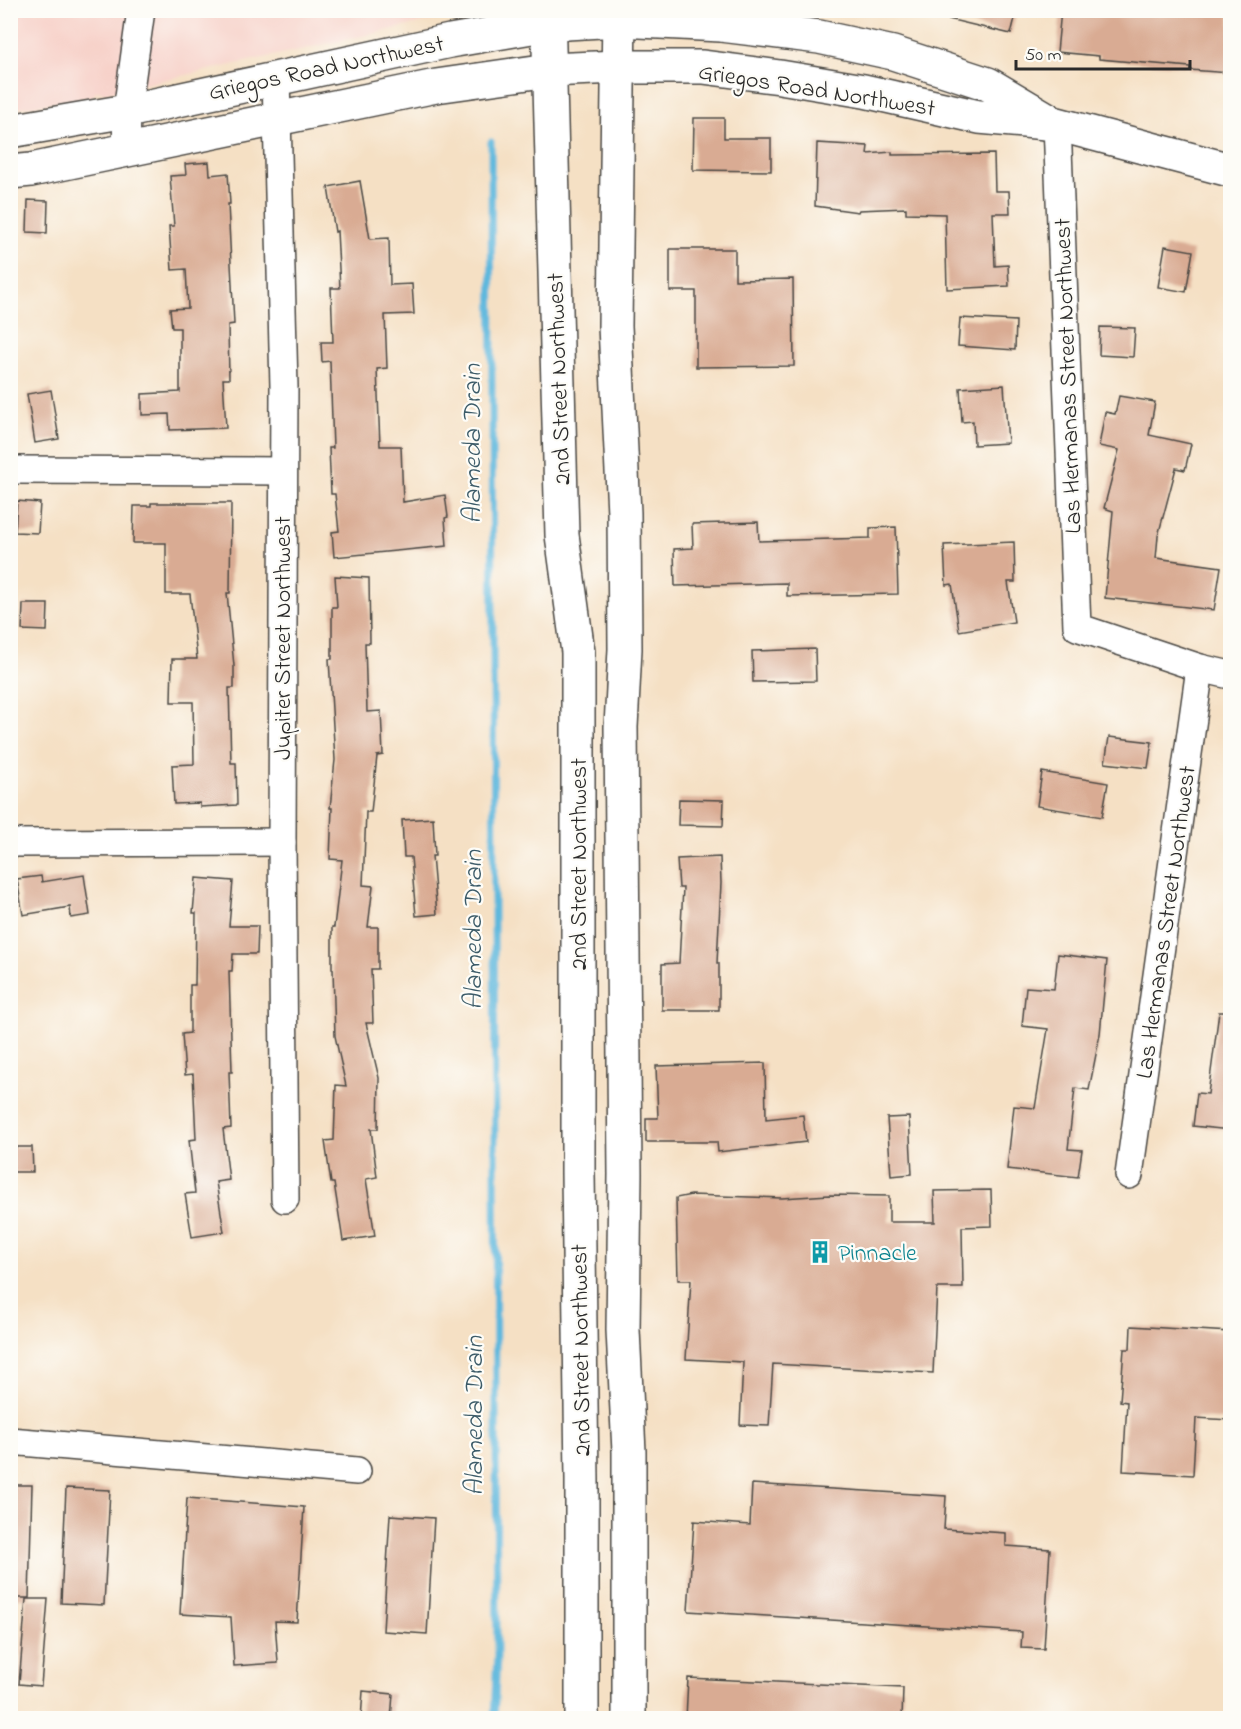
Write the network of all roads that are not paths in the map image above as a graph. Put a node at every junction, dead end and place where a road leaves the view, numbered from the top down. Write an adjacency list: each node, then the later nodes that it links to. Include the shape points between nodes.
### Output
1 (141, 10): 7 (street)
2 (619, 15): 3 (main road, Griegos Road Northwest); 4 (main road, 2nd Street Northwest); 9 (main road, Griegos Road Northwest, via 819,38 893,53 988,84)
3 (548, 17): 5 (main road, 2nd Street Northwest); 6 (main road, Griegos Road Northwest)
4 (618, 67): 5 (main road, Griegos Road Northwest); 9 (main road, Griegos Road Northwest, via 703,67 864,92 980,117); 25 (main road, 2nd Street Northwest, via 615,326 624,513 623,1330 629,1452)
5 (549, 70): 8 (main road, Griegos Road Northwest, via 436,86); 24 (main road, 2nd Street Northwest, via 562,535 578,652)
6 (276, 77): 7 (main road, Griegos Road Northwest); 8 (street, Jupiter Street Northwest)
7 (127, 111): 10 (main road, Griegos Road Northwest); 11 (street)
8 (277, 120): 11 (main road, Griegos Road Northwest); 15 (street, Jupiter Street Northwest)
9 (1057, 124): 12 (main road, Griegos Road Northwest); 16 (street, Las Hermanas Street Northwest, via 1077,627)
10 (10, 131)
11 (126, 150): 13 (main road, Griegos Road Northwest)
12 (1230, 170)
13 (10, 171)
14 (10, 470): 15 (street)
15 (283, 471): 18 (street, Jupiter Street Northwest)
16 (1200, 668): 17 (street); 20 (street, Las Hermanas Street Northwest)
17 (1230, 675)
18 (282, 842): 19 (street); 21 (street, Jupiter Street Northwest)
19 (10, 843)
20 (1129, 1175)
21 (285, 1199)
22 (10, 1440): 23 (street)
23 (357, 1471)
24 (582, 1719)
25 (629, 1719)

